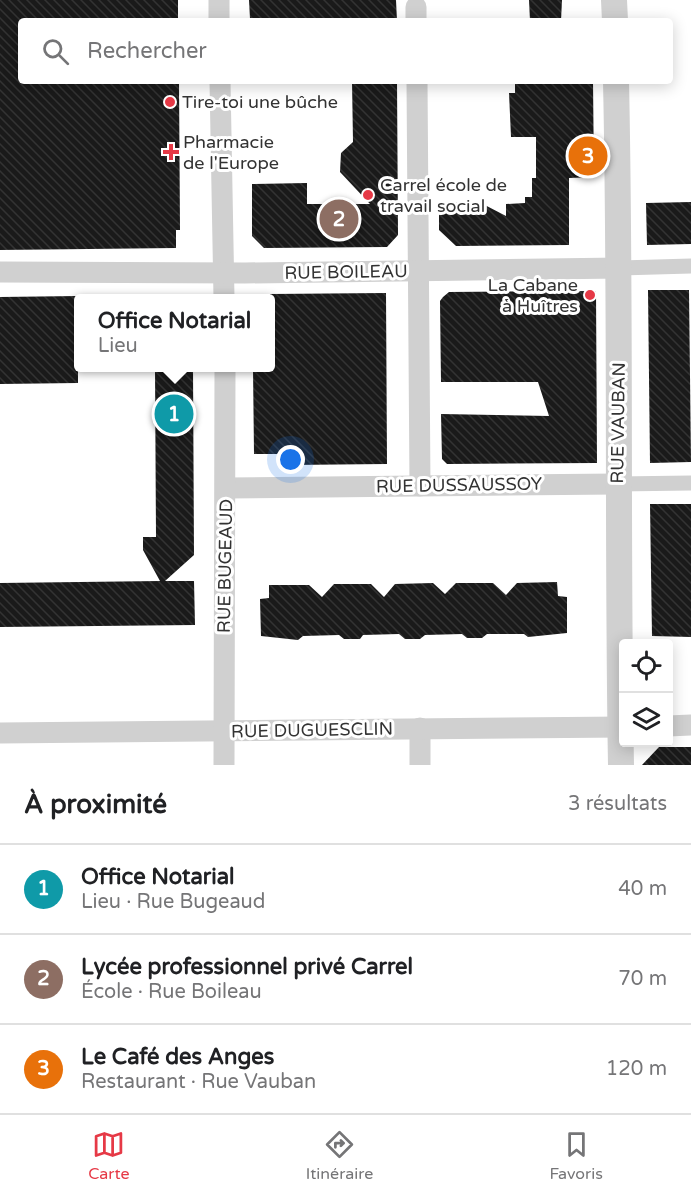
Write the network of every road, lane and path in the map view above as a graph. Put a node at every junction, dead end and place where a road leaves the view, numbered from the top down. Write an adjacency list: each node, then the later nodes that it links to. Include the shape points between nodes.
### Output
1 (219, 0): 3 (street)
2 (614, 0): 4 (street)
3 (219, 18)
4 (615, 18)
5 (220, 84): 12 (street)
6 (417, 84): 11 (street)
7 (616, 84): 9 (street, RUE VAUBAN)
8 (691, 266): 9 (street, RUE BOILEAU)
9 (620, 268): 11 (street, RUE BOILEAU); 15 (street, RUE VAUBAN)
10 (0, 272): 12 (street, RUE BOILEAU)
11 (419, 272): 12 (street, RUE BOILEAU); 17 (street)
12 (224, 273): 13 (street)
13 (224, 294)
14 (225, 372): 18 (street, RUE BUGEAUD)
15 (617, 483): 16 (street, RUE DUSSAUSSOY); 17 (street, RUE DUSSAUSSOY); 19 (street, RUE VAUBAN)
16 (691, 483)
17 (420, 486): 18 (street, RUE DUSSAUSSOY)
18 (226, 488): 24 (street, RUE BUGEAUD)
19 (621, 693)
20 (691, 725): 21 (street)
21 (673, 726)
22 (619, 727): 23 (street, RUE DUGUESCLIN)
23 (420, 728): 24 (street, RUE DUGUESCLIN); 28 (street)
24 (224, 731): 25 (street, RUE DUGUESCLIN); 27 (street, RUE BUGEAUD)
25 (0, 733)
26 (621, 747): 29 (street, RUE VAUBAN)
27 (224, 765)
28 (420, 765)
29 (621, 765)

